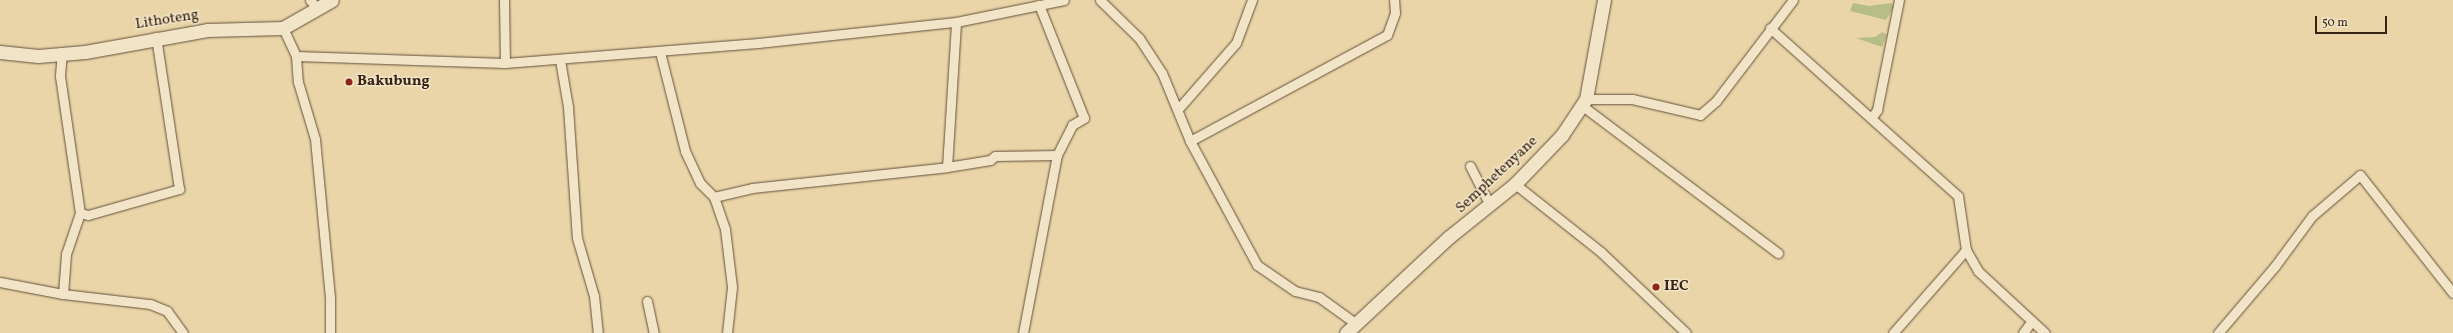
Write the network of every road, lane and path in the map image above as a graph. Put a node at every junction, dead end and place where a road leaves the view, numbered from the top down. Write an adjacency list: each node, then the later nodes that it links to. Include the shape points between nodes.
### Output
1 (332, 0): 10 (main road, Lithoteng)
2 (504, 0): 21 (street)
3 (1064, 0): 11 (street)
4 (1100, 0): 23 (street, via 1139,38)
5 (1252, 0): 23 (street, via 1236,43)
6 (1394, 0): 25 (street, via 1395,13 1387,35)
7 (1604, 0): 22 (main road)
8 (1793, 0): 14 (street)
9 (1899, 0): 24 (street, via 1877,110)
10 (313, 4): 13 (main road, Lithoteng)
11 (1039, 5): 12 (street); 26 (street, via 1084,118 1072,125)
12 (956, 22): 18 (street); 27 (street)
13 (283, 28): 15 (main road, Lithoteng, via 207,30); 19 (street)
14 (1770, 28): 22 (street, via 1716,101 1700,115 1632,99); 24 (street)
15 (156, 37): 17 (main road, Lithoteng, via 85,52); 32 (street, via 178,189 88,215)
16 (0, 52): 17 (main road, Lithoteng, via 38,56)
17 (62, 52): 32 (street, via 61,84)
18 (660, 52): 20 (street); 30 (street, via 685,151 700,183)
19 (296, 56): 21 (street); 42 (street, via 298,82 315,139 330,297)
20 (560, 60): 21 (street); 43 (street, via 568,108 577,238 594,296)
21 (505, 63)
22 (1585, 103): 29 (main road, Semphetenyane); 34 (street)
23 (1179, 108): 25 (street)
24 (1872, 117): 33 (street, via 1958,196)
25 (1190, 141): 40 (street, via 1257,265 1295,291 1319,298)
26 (1057, 155): 27 (street, via 995,156 990,160); 46 (street)
27 (947, 166): 30 (street, via 752,188)
28 (1470, 166): 31 (street)
29 (1515, 184): 31 (main road, Semphetenyane); 48 (street, via 1601,252)
30 (714, 197): 45 (street, via 725,229 732,287)
31 (1490, 205): 40 (main road, Semphetenyane)
32 (80, 213): 37 (street, via 66,254)
33 (1966, 250): 39 (street, via 1978,271); 49 (street)
34 (1778, 253)
35 (0, 282): 37 (street)
36 (2453, 293): 52 (street, via 2360,175 2312,216 2276,266)
37 (63, 294): 41 (street, via 150,304 167,310)
38 (647, 301): 44 (street)
39 (2031, 322): 50 (street); 51 (street)
40 (1355, 323): 47 (main road, Semphetenyane)
41 (183, 333)
42 (330, 333)
43 (598, 333)
44 (654, 333)
45 (727, 333)
46 (1023, 333)
47 (1346, 333)
48 (1686, 333)
49 (1893, 333)
50 (2023, 333)
51 (2045, 333)
52 (2218, 333)

